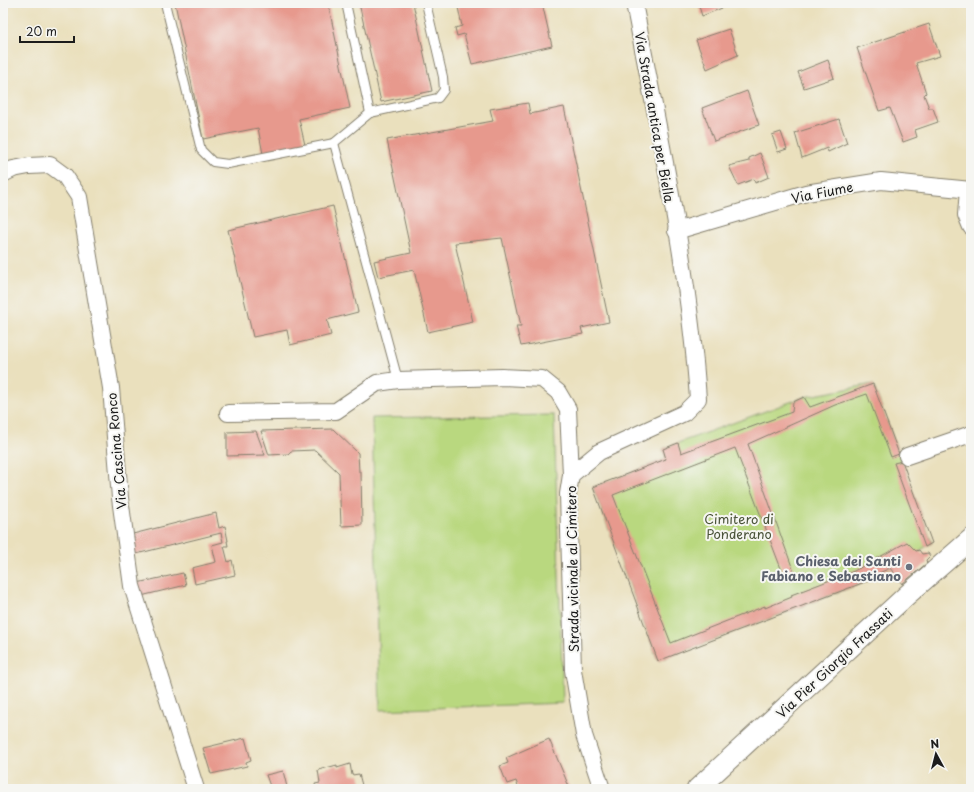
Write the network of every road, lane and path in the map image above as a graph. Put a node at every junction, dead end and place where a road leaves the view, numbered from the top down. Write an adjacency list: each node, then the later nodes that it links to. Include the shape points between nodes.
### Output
1 (165, 3): 6 (lane, via 201,150 213,162 228,164)
2 (346, 3): 5 (lane)
3 (426, 3): 5 (lane, via 444,90 438,98)
4 (634, 3): 10 (street, Via Strada antica per Biella)
5 (370, 113): 6 (lane)
6 (334, 143): 11 (lane)
7 (3, 174): 18 (street, Via Cascina Ronco, via 13,169 50,165 66,176 79,197 111,388 120,498 132,586)
8 (970, 190): 9 (street, via 966,215); 10 (street, Via Fiume, via 881,181 806,193)
9 (971, 227)
10 (676, 231): 15 (street, Strada vicinale al Cimitero, via 696,362 698,399 684,413 599,452)
11 (398, 380): 12 (street, via 377,383 336,411); 15 (street, via 502,377 542,379 558,392 568,409)
12 (228, 413)
13 (971, 434): 14 (street)
14 (907, 456)
15 (571, 475): 17 (street, Strada vicinale al Cimitero, via 568,494 573,670 584,735)
16 (971, 539): 19 (street, Via Pier Giorgio Frassati)
17 (602, 788)
18 (196, 789)
19 (697, 789)

